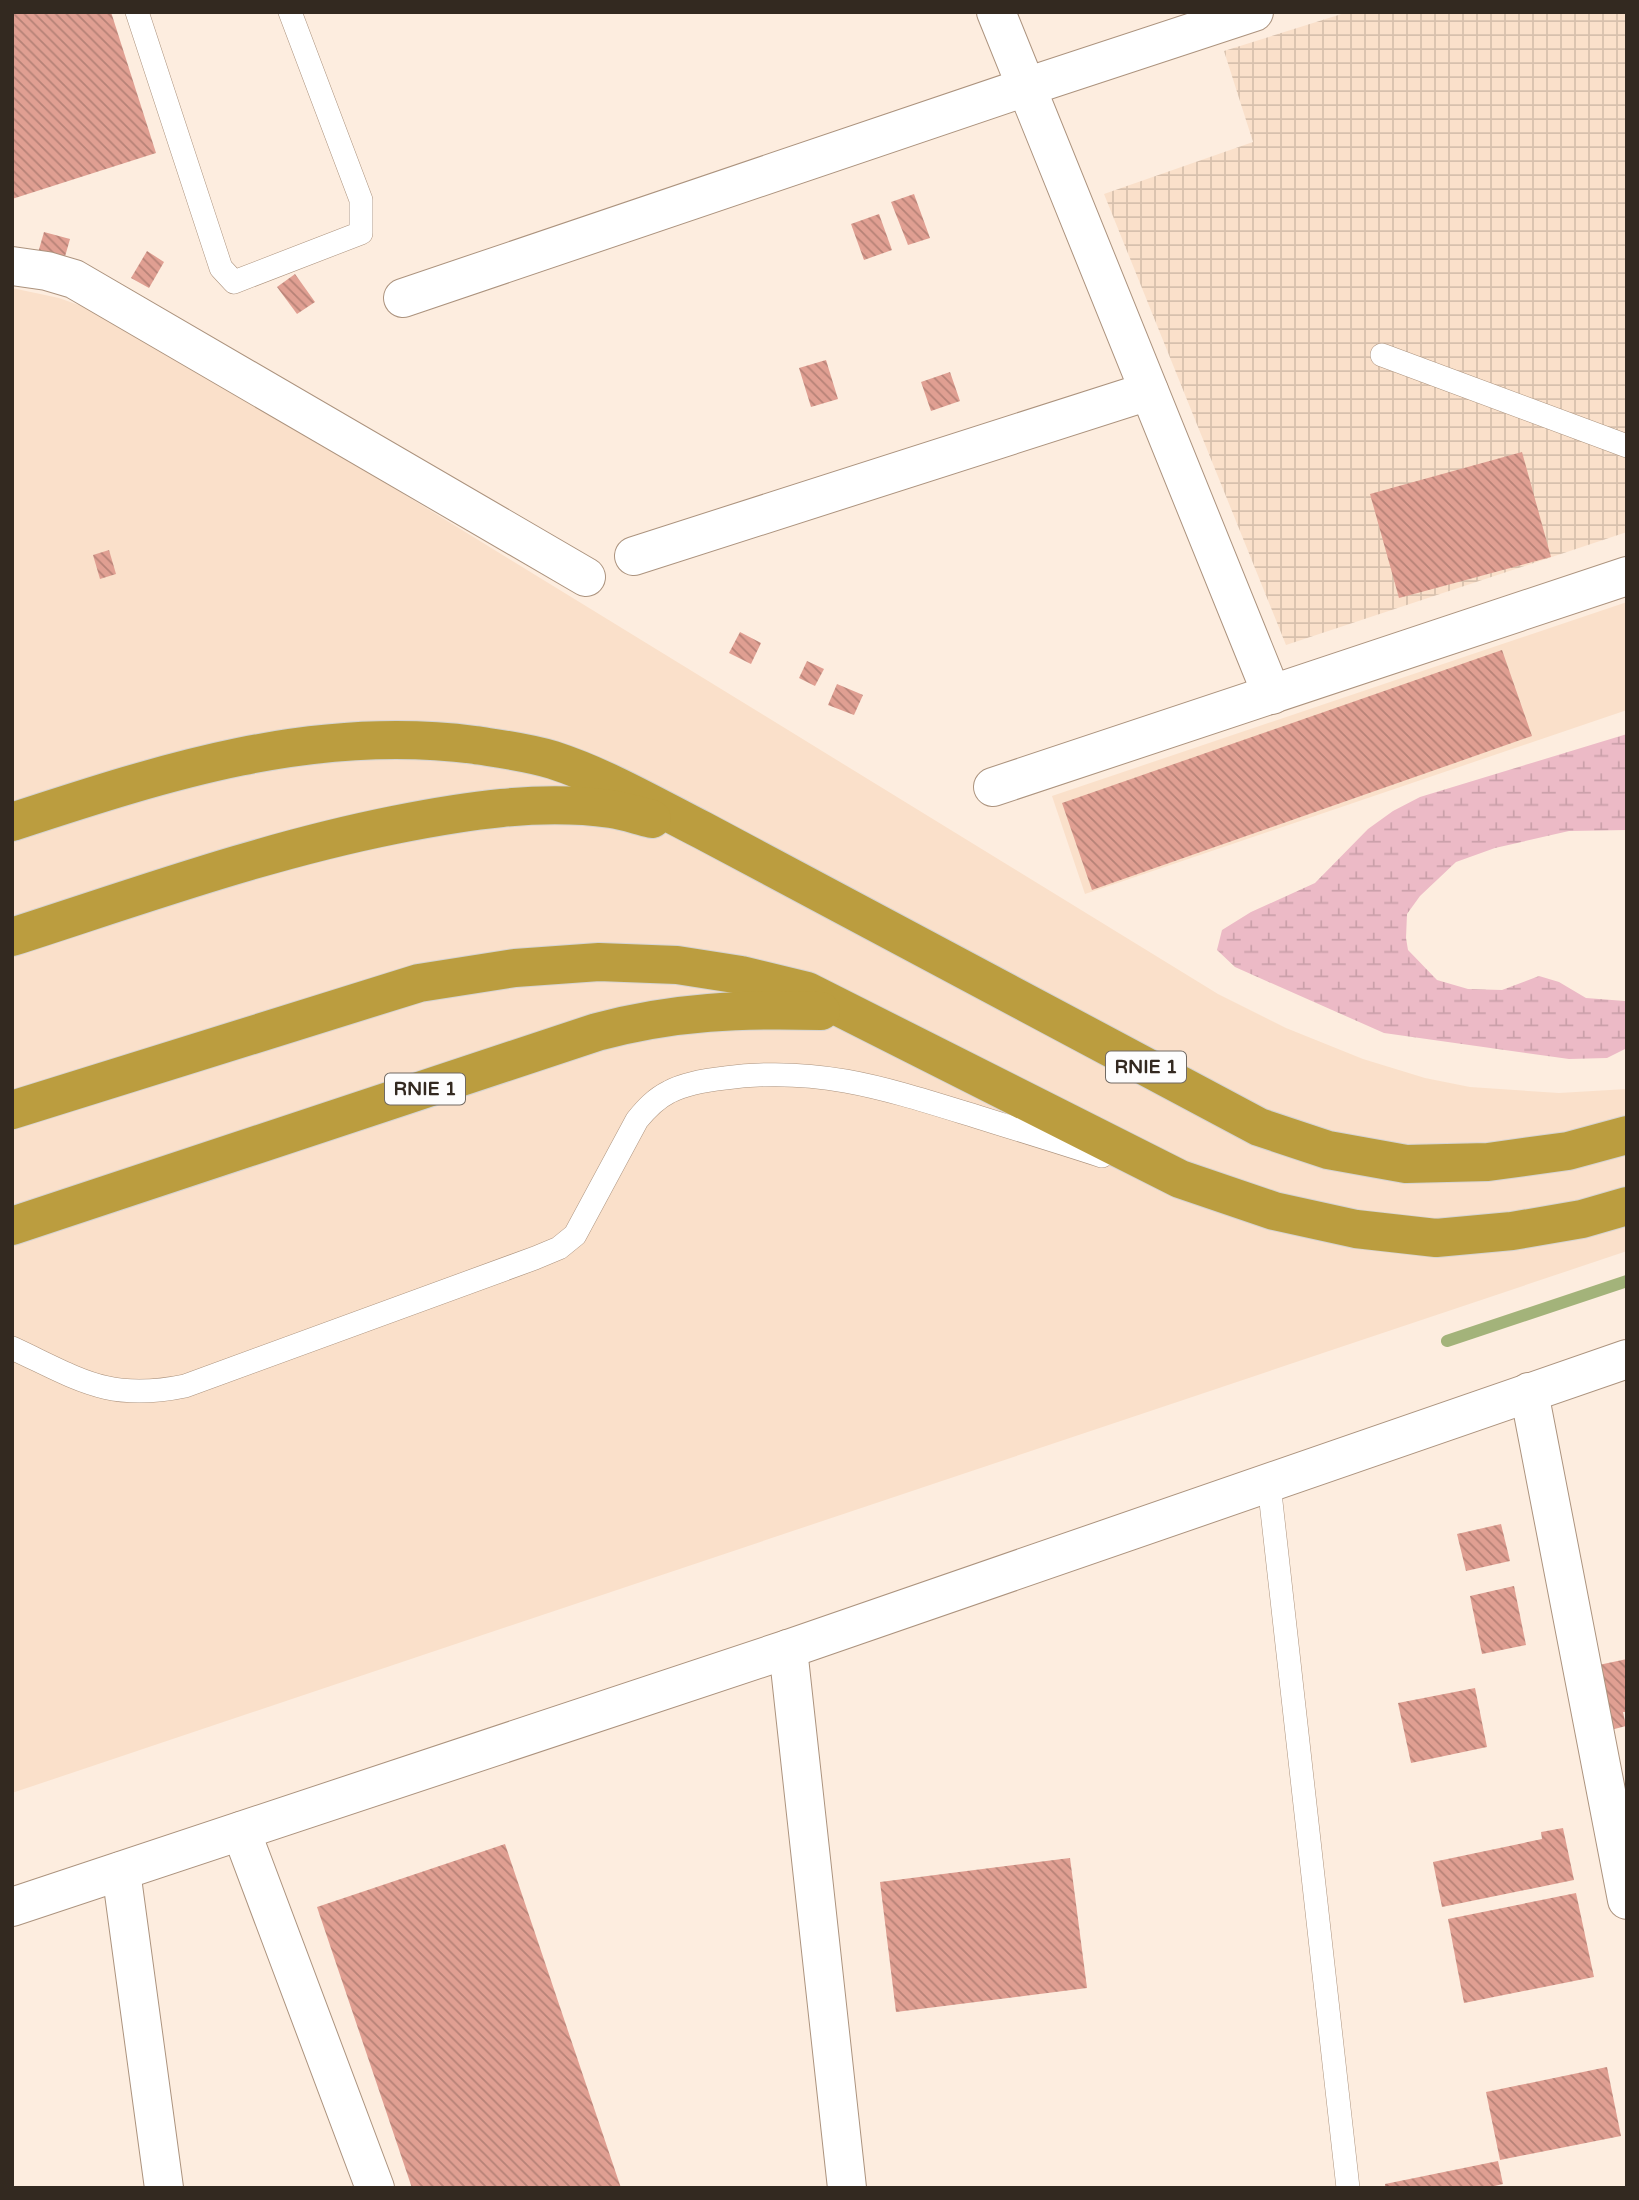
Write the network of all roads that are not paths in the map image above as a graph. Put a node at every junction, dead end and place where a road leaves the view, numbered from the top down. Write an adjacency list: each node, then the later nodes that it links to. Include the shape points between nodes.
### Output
1 (137, 12): 2 (lane, via 221,268 234,282 361,233 361,200)
2 (290, 12)
3 (996, 12): 5 (street)
4 (1254, 12): 5 (street)
5 (1026, 87): 7 (street); 9 (street)
6 (12, 267): 13 (street, via 74,279)
7 (403, 298)
8 (1382, 355): 10 (lane)
9 (1149, 391): 11 (street); 14 (street)
10 (1627, 446)
11 (634, 556)
12 (1627, 576): 14 (street)
13 (586, 577)
14 (1272, 695): 15 (street)
15 (993, 787)
16 (12, 821): 17 (highway, RNIE 1, via 144,779 260,752 344,741 434,740 552,760)
17 (702, 830): 18 (highway, RNIE 1, via 610,809 540,806 451,814 263,856); 21 (highway, RNIE 1, via 1259,1128 1328,1150 1406,1164 1501,1160 1568,1151)
18 (12, 937)
19 (848, 1012): 20 (highway, RNIE 1, via 807,991 677,965 599,962 515,968 419,983); 22 (highway, RNIE 1); 24 (highway, RNIE 1, via 750,1009 630,1023)
20 (12, 1110)
21 (1627, 1135)
22 (1180, 1180): 23 (highway, RNIE 1, via 1288,1214 1356,1229 1436,1238 1512,1231); 25 (lane, via 877,1086 821,1076 710,1080 686,1084 650,1104 575,1234 559,1248 535,1258 185,1386 160,1391 92,1385)
23 (1627, 1206)
24 (12, 1226)
25 (12, 1348)
26 (1627, 1359): 27 (street)
27 (1529, 1392): 28 (street); 30 (street)
28 (1269, 1484): 29 (street); 38 (lane)
29 (788, 1649): 31 (street); 37 (street)
30 (1613, 1757): 33 (street)
31 (241, 1831): 32 (street); 36 (street)
32 (121, 1871): 34 (street); 35 (street)
33 (1627, 1900)
34 (12, 1907)
35 (164, 2188)
36 (375, 2188)
37 (847, 2188)
38 (1348, 2188)

